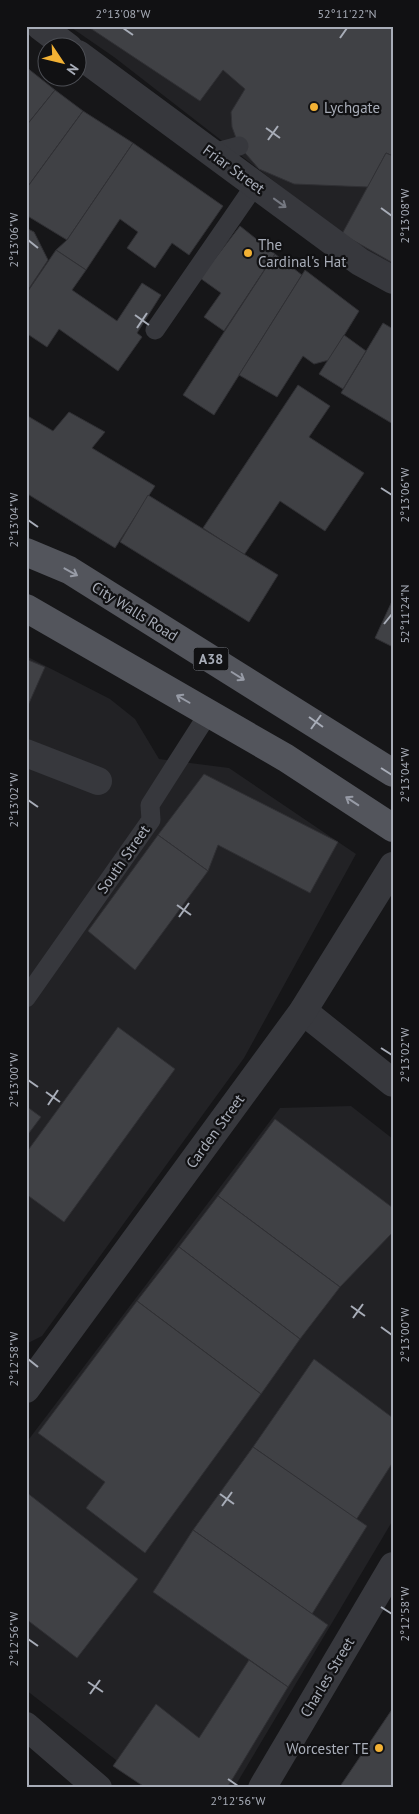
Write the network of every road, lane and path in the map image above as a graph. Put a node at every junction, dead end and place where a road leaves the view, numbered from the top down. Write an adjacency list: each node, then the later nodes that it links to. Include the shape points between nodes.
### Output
1 (40, 26): 2 (street)
2 (56, 38)
3 (88, 61): 5 (street, Friar Street)
4 (239, 146): 5 (lane)
5 (213, 153): 6 (street, Friar Street)
6 (255, 185): 7 (street, Friar Street, one-way to 7, via 360,262); 8 (lane)
7 (393, 280)
8 (156, 330)
9 (26, 552): 13 (main road, City Walls Road / A38, one-way to 13, via 69,570)
10 (26, 608): 11 (main road, one-way to 10)
11 (208, 714): 15 (main road, one-way to 11, via 286,758); 17 (lane, South Street, via 150,805 151,820)
12 (26, 753): 14 (street)
13 (392, 769)
14 (98, 781)
15 (393, 828)
16 (393, 866): 18 (street, Carden Street)
17 (26, 998)
18 (302, 1011): 19 (street); 20 (street, Carden Street)
19 (393, 1083)
20 (26, 1389)
21 (393, 1566): 24 (street, Charles Street)
22 (26, 1726): 23 (street)
23 (98, 1788)
24 (262, 1788)

